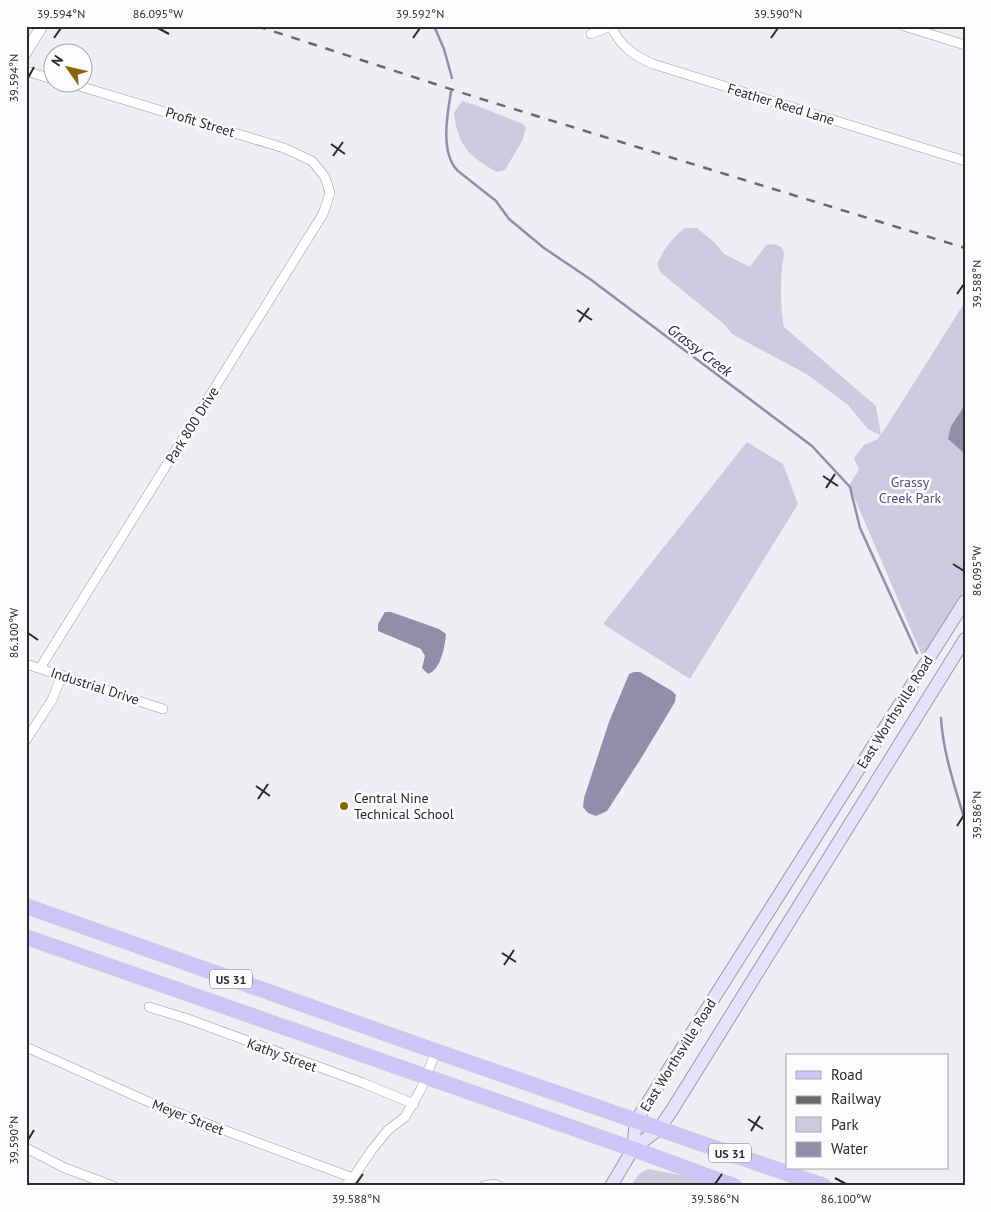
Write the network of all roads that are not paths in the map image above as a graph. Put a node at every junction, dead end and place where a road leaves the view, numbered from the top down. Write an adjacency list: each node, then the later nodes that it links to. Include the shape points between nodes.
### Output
1 (42, 26): 6 (street)
2 (611, 26): 4 (street); 10 (street, Feather Reed Lane, via 629,51 653,64)
3 (904, 26): 5 (street)
4 (591, 34)
5 (965, 45)
6 (26, 52)
7 (26, 71): 8 (street)
8 (42, 75)
9 (92, 90): 11 (street, Profit Street, via 284,148 312,161)
10 (965, 161)
11 (325, 177): 15 (street, Park 800 Drive, via 330,193 323,214)
12 (965, 601): 26 (main road, East Worthsville Road)
13 (965, 639): 27 (main road, East Worthsville Road)
14 (26, 664): 15 (street, Industrial Drive)
15 (40, 668): 16 (street, Industrial Drive)
16 (62, 675): 17 (street, Industrial Drive); 18 (street, via 52,700)
17 (163, 709)
18 (26, 740)
19 (26, 906): 23 (main road, US 31)
20 (26, 937): 24 (main road, US 31)
21 (149, 1007): 25 (street, Kathy Street)
22 (26, 1047): 30 (street, Meyer Street, via 151,1103)
23 (436, 1051): 24 (street); 26 (main road, US 31)
24 (426, 1077): 25 (street); 29 (main road, US 31)
25 (414, 1104): 30 (street, via 371,1150)
26 (636, 1120): 27 (main road, US 31); 29 (main road, East Worthsville Road)
27 (659, 1129): 29 (main road, East Worthsville Road); 37 (main road, US 31)
28 (26, 1148): 31 (street, via 65,1168)
29 (633, 1149): 35 (main road); 36 (main road, US 31)
30 (352, 1178): 32 (street)
31 (113, 1186)
32 (345, 1186)
33 (484, 1186): 34 (street)
34 (500, 1186)
35 (611, 1186)
36 (734, 1186)
37 (824, 1186)

